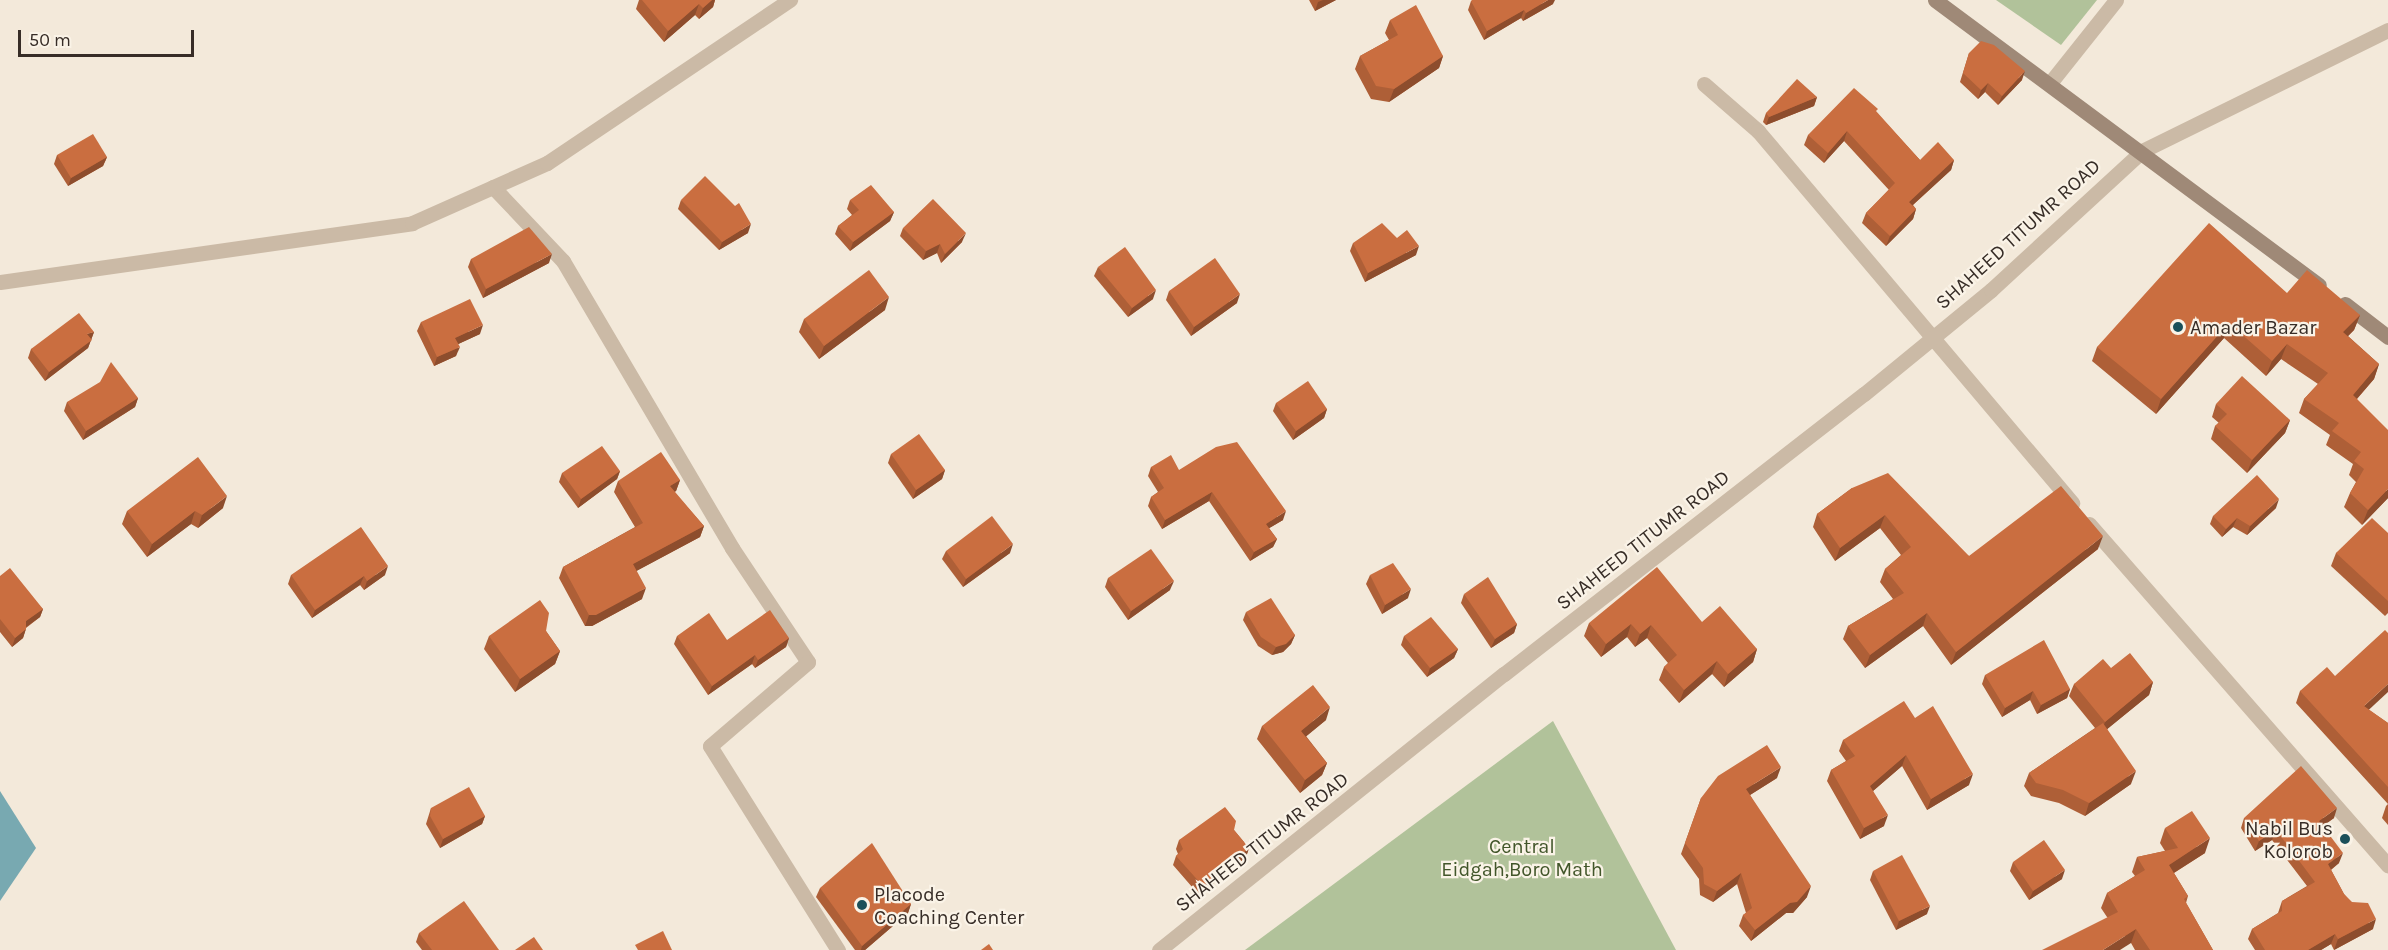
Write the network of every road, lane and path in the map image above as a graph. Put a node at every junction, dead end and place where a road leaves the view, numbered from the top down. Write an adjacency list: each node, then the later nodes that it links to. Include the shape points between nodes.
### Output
1 (790, 0): 8 (street, via 547,163)
2 (1935, 0): 5 (street)
3 (2116, 0): 5 (street)
4 (2388, 30): 7 (street, SHAHEED TITUMR ROAD)
5 (2050, 83): 7 (street)
6 (1704, 84): 11 (street, via 1758,131)
7 (2142, 151): 10 (street); 11 (street, SHAHEED TITUMR ROAD, via 1990,290)
8 (493, 187): 9 (street, via 412,223); 13 (street, via 563,261 732,548 808,662 710,746)
9 (0, 282)
10 (2388, 337)
11 (1930, 339): 12 (street); 14 (street, SHAHEED TITUMR ROAD)
12 (2388, 865)
13 (838, 950)
14 (1159, 950)

